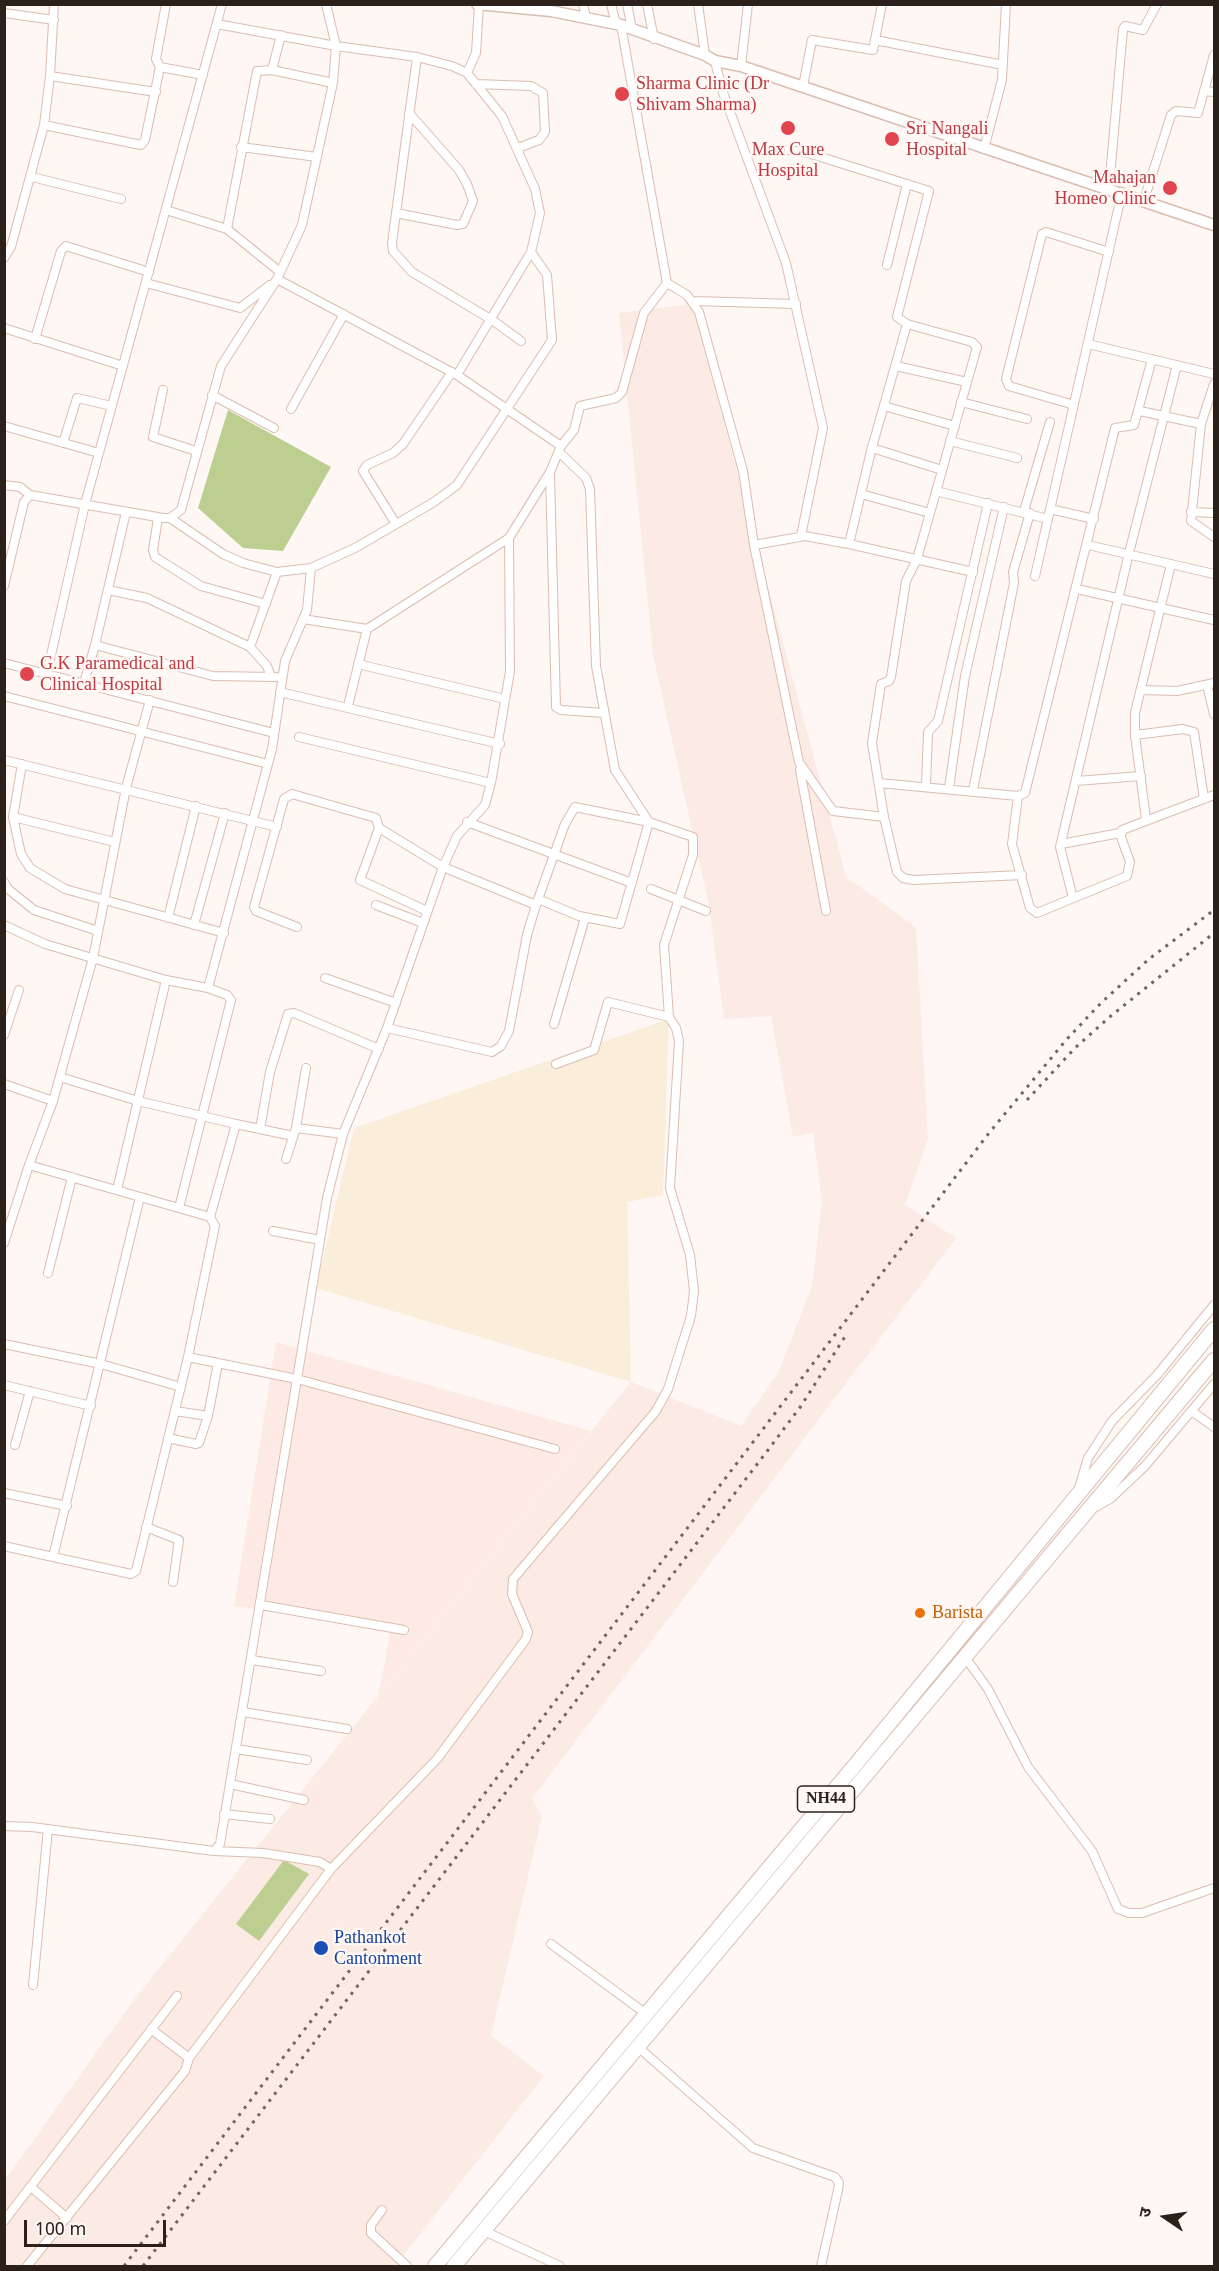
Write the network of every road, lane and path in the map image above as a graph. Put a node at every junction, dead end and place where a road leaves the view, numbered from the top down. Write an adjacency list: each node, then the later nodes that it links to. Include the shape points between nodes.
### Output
1 (54, 4): 18 (street)
2 (166, 4): 30 (street, via 156,59)
3 (222, 4): 19 (street)
4 (326, 4): 24 (street)
5 (583, 4): 17 (street)
6 (611, 4): 20 (street)
7 (627, 4): 20 (street)
8 (647, 4): 22 (street)
9 (698, 4): 27 (street)
10 (748, 4): 29 (street)
11 (882, 4): 23 (street)
12 (1006, 4): 28 (street)
13 (1157, 4): 50 (street, via 1143,30 1125,26 1123,29)
14 (478, 5): 15 (street); 32 (street, via 476,53)
15 (496, 5): 17 (street)
16 (4, 14): 18 (street)
17 (586, 18): 20 (street)
18 (54, 20): 34 (street)
19 (217, 24): 21 (street); 33 (street)
20 (623, 26): 22 (street); 64 (street)
21 (281, 35): 24 (street); 31 (street)
22 (654, 39): 27 (street)
23 (875, 40): 28 (street); 37 (street, via 870,51 813,40)
24 (336, 46): 26 (street); 35 (street)
25 (1215, 55): 38 (street)
26 (417, 57): 32 (street); 41 (street)
27 (710, 58): 29 (street); 67 (street, via 786,263)
28 (1003, 65): 45 (street)
29 (741, 66): 37 (street)
30 (160, 67): 33 (street); 39 (street)
31 (272, 70): 35 (street); 43 (street, via 256,73)
32 (467, 73): 36 (street)
33 (203, 75): 54 (street)
34 (50, 76): 39 (street); 42 (street)
35 (333, 83): 47 (street)
36 (476, 84): 44 (street, via 502,116); 44 (street, via 531,86 543,93 545,132 539,140)
37 (803, 86): 45 (street)
38 (1204, 91): 40 (street); 53 (street, via 1197,114 1176,111 1171,115)
39 (156, 92): 42 (street, via 141,145)
40 (1215, 92)
41 (409, 113): 55 (street); 55 (street, via 459,170 473,201 463,224 457,225)
42 (44, 125): 48 (street)
43 (241, 147): 47 (street); 57 (street)
44 (518, 148): 58 (street, via 539,202)
45 (984, 149): 50 (street)
46 (789, 150): 49 (street)
47 (317, 157): 63 (street, via 302,225)
48 (32, 177): 52 (street); 60 (street, via 11,247)
49 (907, 184): 61 (street); 70 (street, via 929,191 897,317)
50 (1109, 188): 51 (street)
51 (1122, 192): 53 (street); 59 (street)
52 (121, 199)
53 (1144, 200): 56 (street)
54 (166, 210): 57 (street); 62 (street)
55 (396, 213): 69 (street, via 393,251 403,264)
56 (1215, 225)
57 (227, 229): 63 (street)
58 (531, 252): 69 (street); 90 (street, via 547,275 554,334)
59 (1109, 252): 74 (street); 87 (street, via 1042,234 1006,379 1009,386)
60 (4, 258)
61 (887, 265)
62 (149, 272): 65 (street); 72 (street, via 66,246 61,251)
63 (279, 276): 65 (street, via 240,308); 68 (street); 84 (street, via 221,366)
64 (667, 283): 66 (street); 102 (street, via 644,313 622,392 616,398 580,406 574,430)
65 (146, 284): 77 (street)
66 (693, 301): 67 (street); 129 (street, via 743,471)
67 (796, 304): 126 (street, via 823,428)
68 (344, 314): 79 (street); 89 (street)
69 (492, 320): 73 (street); 79 (street)
70 (907, 324): 78 (street); 81 (street, via 975,344)
71 (4, 328): 72 (street)
72 (35, 339): 77 (street)
73 (521, 341)
74 (1088, 344): 75 (street); 87 (street)
75 (1152, 359): 76 (street); 91 (street)
76 (1177, 365): 80 (street); 92 (street)
77 (123, 366): 88 (street)
78 (896, 366): 81 (street); 86 (street)
79 (454, 374): 90 (street); 125 (street, via 403,444 363,471)
80 (1215, 374)
81 (967, 382): 85 (street)
82 (1215, 384): 95 (street)
83 (163, 390): 103 (street, via 153,437)
84 (212, 395): 98 (street); 103 (street)
85 (961, 402): 93 (street); 97 (street)
86 (884, 405): 97 (street); 101 (street)
87 (1074, 405): 115 (street)
88 (112, 406): 100 (street, via 77,398); 104 (street)
89 (291, 409)
90 (507, 411): 102 (street); 125 (street, via 457,485)
91 (1140, 411): 92 (street); 124 (street, via 1133,427 1115,428)
92 (1164, 416): 95 (street); 132 (street)
93 (1028, 419)
94 (1050, 422): 117 (street)
95 (1201, 424): 118 (street)
96 (4, 426): 100 (street)
97 (955, 426): 99 (street)
98 (274, 428)
99 (950, 441): 105 (street); 106 (street)
100 (63, 443): 104 (street)
101 (872, 447): 106 (street); 110 (street)
102 (561, 449): 107 (street); 164 (street, via 586,478 590,489 596,666)
103 (196, 451): 122 (street, via 181,510)
104 (99, 453): 113 (street)
105 (1017, 458)
106 (942, 470): 109 (street)
107 (550, 472): 128 (street); 164 (street, via 556,707)
108 (4, 485): 111 (street)
109 (936, 491): 112 (street); 119 (street)
110 (861, 494): 119 (street); 130 (street)
111 (30, 495): 113 (street); 140 (street, via 24,502)
112 (988, 503): 114 (street); 137 (street)
113 (85, 504): 116 (street); 153 (street)
114 (1004, 507): 117 (street); 181 (street, via 965,676)
115 (1050, 510): 123 (street); 124 (street)
116 (126, 512): 121 (street); 142 (street)
117 (1027, 512): 123 (street); 182 (street)
118 (1191, 512): 120 (street); 127 (street, via 1192,523)
119 (930, 513): 133 (street)
120 (1215, 513)
121 (158, 518): 122 (street); 144 (street, via 155,557 201,586)
122 (170, 518): 136 (street, via 223,554)
123 (1048, 519): 139 (street)
124 (1094, 519): 131 (street)
125 (396, 524): 135 (street)
126 (801, 536): 129 (street); 130 (street)
127 (1215, 537)
128 (509, 538): 148 (street); 161 (street, via 510,671)
129 (754, 544): 172 (street)
130 (849, 544): 133 (street)
131 (1088, 545): 132 (street); 141 (street)
132 (1129, 553): 134 (street); 143 (street)
133 (917, 560): 137 (street); 178 (street, via 906,581 891,677 881,684 872,743)
134 (1172, 564): 138 (street); 145 (street)
135 (311, 568): 136 (street); 146 (street)
136 (277, 572): 144 (street)
137 (973, 572): 179 (street, via 938,721 928,732)
138 (1215, 574)
139 (1035, 576)
140 (4, 586)
141 (1077, 590): 143 (street); 184 (street, via 1026,791)
142 (108, 591): 149 (street); 150 (street, via 147,598)
143 (1119, 599): 145 (street); 176 (street)
144 (266, 604): 150 (street)
145 (1161, 610): 147 (street); 158 (street)
146 (303, 619): 148 (street); 155 (street)
147 (1215, 620)
148 (367, 629): 152 (street)
149 (95, 645): 154 (street, via 213,675); 156 (street)
150 (250, 647): 154 (street, via 267,666)
151 (4, 663): 153 (street)
152 (358, 664): 161 (street); 163 (street)
153 (47, 673): 156 (street)
154 (271, 677): 155 (street)
155 (282, 677): 159 (street)
156 (84, 682): 162 (street)
157 (1211, 684): 158 (street, via 1178,691); 165 (street)
158 (1141, 690): 168 (street)
159 (280, 692): 163 (street); 167 (street)
160 (4, 696): 166 (street)
161 (505, 699): 170 (street)
162 (150, 700): 166 (street); 167 (street)
163 (348, 706): 170 (street)
164 (604, 713): 193 (street, via 615,770)
165 (1215, 714)
166 (140, 731): 174 (street); 180 (street)
167 (274, 734): 174 (street)
168 (1135, 735): 175 (street); 185 (street, via 1183,729 1194,732)
169 (299, 736): 177 (street)
170 (500, 744): 177 (street)
171 (4, 760): 173 (street)
172 (799, 762): 189 (street, via 833,811); 212 (street)
173 (22, 764): 180 (street); 188 (street)
174 (268, 764): 191 (street)
175 (1141, 776): 176 (street); 190 (street)
176 (1076, 781): 198 (street)
177 (491, 783): 192 (street, via 484,805)
178 (879, 783): 179 (street); 189 (street)
179 (926, 786): 181 (street)
180 (126, 788): 186 (street); 197 (street)
181 (949, 788): 182 (street)
182 (973, 790): 184 (street)
183 (1215, 795): 185 (street)
184 (1018, 796): 201 (street, via 1012,839)
185 (1204, 799): 190 (street)
186 (196, 806): 187 (street); 213 (street)
187 (225, 813): 191 (street); 216 (street)
188 (13, 817): 197 (street); 207 (street, via 21,854 30,868 54,884)
189 (884, 817): 201 (street, via 897,872 903,878)
190 (1146, 819): 196 (street)
191 (253, 820): 194 (street); 220 (street)
192 (467, 822): 199 (street); 200 (street)
193 (649, 822): 199 (street, via 575,807); 203 (street); 206 (street, via 693,837 693,855)
194 (276, 827): 195 (street, via 284,799 292,794 376,818); 218 (street, via 254,907)
195 (379, 828): 200 (street); 210 (street, via 360,880)
196 (1120, 833): 198 (street); 205 (street, via 1130,862 1127,876)
197 (115, 842): 207 (street)
198 (1061, 844): 205 (street)
199 (555, 853): 203 (street); 208 (street)
200 (443, 867): 208 (street); 210 (street)
201 (1022, 875): 205 (street, via 1034,912)
202 (4, 882): 219 (street, via 34,910)
203 (632, 883): 214 (street, via 620,924)
204 (651, 889): 206 (street)
205 (1073, 898)
206 (678, 899): 211 (street); 227 (street, via 663,952)
207 (102, 900): 213 (street); 219 (street)
208 (537, 902): 214 (street); 229 (street, via 509,1031 498,1049 492,1052)
209 (376, 906): 215 (street)
210 (427, 911): 215 (street)
211 (706, 911)
212 (826, 911)
213 (168, 918): 216 (street)
214 (585, 918): 228 (street)
215 (423, 923): 226 (street)
216 (194, 925): 220 (street)
217 (5, 927): 221 (street)
218 (297, 927)
219 (98, 931): 221 (street)
220 (224, 933): 224 (street)
221 (93, 958): 223 (street); 234 (street)
222 (325, 978): 226 (street)
223 (166, 980): 224 (street); 237 (street)
224 (208, 988): 238 (street, via 231,1000)
225 (19, 990): 230 (street)
226 (396, 1003): 229 (street)
227 (669, 1017): 232 (street, via 608,1002 594,1050); 298 (street, via 679,1041 670,1188 690,1255 694,1291 691,1317 668,1389 656,1411 513,1579 512,1594 528,1632 526,1639 437,1759)
228 (554, 1024)
229 (387, 1028): 231 (street)
230 (4, 1035)
231 (379, 1049): 240 (street, via 294,1013 288,1014 270,1072); 242 (street)
232 (556, 1064)
233 (306, 1068): 241 (street)
234 (60, 1077): 236 (street); 237 (street)
235 (4, 1084): 236 (street)
236 (53, 1101): 244 (street)
237 (138, 1101): 238 (street); 246 (street)
238 (203, 1116): 239 (street); 248 (street)
239 (236, 1124): 240 (street); 249 (street)
240 (260, 1129): 241 (street)
241 (295, 1132): 242 (street); 243 (street)
242 (343, 1134): 251 (street)
243 (286, 1159)
244 (29, 1166): 245 (street); 252 (street)
245 (72, 1177): 246 (street); 253 (street)
246 (117, 1190): 247 (street)
247 (140, 1197): 248 (street); 260 (street)
248 (179, 1208): 249 (street)
249 (210, 1217): 257 (street, via 215,1226)
250 (273, 1231): 251 (street)
251 (320, 1240): 261 (street)
252 (4, 1243)
253 (48, 1273)
254 (1215, 1305): 275 (street, via 1157,1375 1112,1421 1088,1458)
255 (1215, 1329): 275 (highway, NH44)
256 (4, 1344): 260 (street)
257 (188, 1357): 259 (street); 264 (street)
258 (1215, 1359): 277 (highway, NH44)
259 (218, 1363): 261 (street); 269 (street)
260 (101, 1364): 264 (street); 266 (street)
261 (297, 1379): 273 (street); 282 (street)
262 (1215, 1384): 268 (street)
263 (4, 1385): 265 (street)
264 (181, 1387): 267 (street)
265 (30, 1391): 266 (street); 272 (street)
266 (91, 1406): 276 (street)
267 (175, 1411): 269 (street); 271 (street)
268 (1193, 1412): 270 (street); 277 (street, via 1110,1499)
269 (208, 1416): 271 (street, via 198,1444)
270 (1215, 1427)
271 (168, 1438): 278 (street)
272 (15, 1446)
273 (555, 1449)
274 (4, 1493): 276 (street)
275 (1077, 1497): 301 (highway, NH44)
276 (67, 1506): 280 (street)
277 (1083, 1515): 284 (highway, NH44)
278 (146, 1527): 280 (street, via 133,1573); 281 (street, via 179,1540)
279 (4, 1546): 280 (street)
280 (53, 1557)
281 (173, 1582)
282 (261, 1605): 283 (street); 285 (street)
283 (404, 1630)
284 (965, 1658): 299 (street, via 988,1689 1028,1767 1092,1851 1118,1909 1142,1913); 303 (highway, NH44)
285 (252, 1660): 286 (street); 287 (street)
286 (321, 1671)
287 (243, 1712): 288 (street); 289 (street)
288 (347, 1729)
289 (236, 1749): 290 (street); 291 (street)
290 (307, 1760)
291 (230, 1784): 292 (street); 293 (street)
292 (304, 1800)
293 (224, 1814): 294 (street); 297 (street, via 220,1844)
294 (270, 1819)
295 (4, 1826): 296 (street)
296 (48, 1829): 297 (street); 302 (street)
297 (214, 1851): 298 (street, via 286,1856 320,1862)
298 (332, 1869): 308 (street)
299 (1215, 1888)
300 (551, 1944): 305 (street)
301 (671, 1983): 303 (highway); 305 (highway, NH44)
302 (33, 1985)
303 (684, 1994): 307 (highway, NH44)
304 (177, 1995): 306 (street)
305 (645, 2013): 316 (highway, NH44)
306 (152, 2029): 308 (street); 309 (street)
307 (638, 2048): 313 (highway, NH44); 319 (street, via 753,2148 835,2177 838,2190)
308 (189, 2058): 311 (street, via 185,2071)
309 (31, 2187): 311 (street); 312 (street)
310 (382, 2210): 315 (street, via 370,2233)
311 (67, 2218): 314 (street)
312 (4, 2221)
313 (484, 2230): 317 (highway, NH44); 318 (street)
314 (27, 2266)
315 (407, 2266)
316 (435, 2266)
317 (454, 2266)
318 (560, 2266)
319 (821, 2266)

